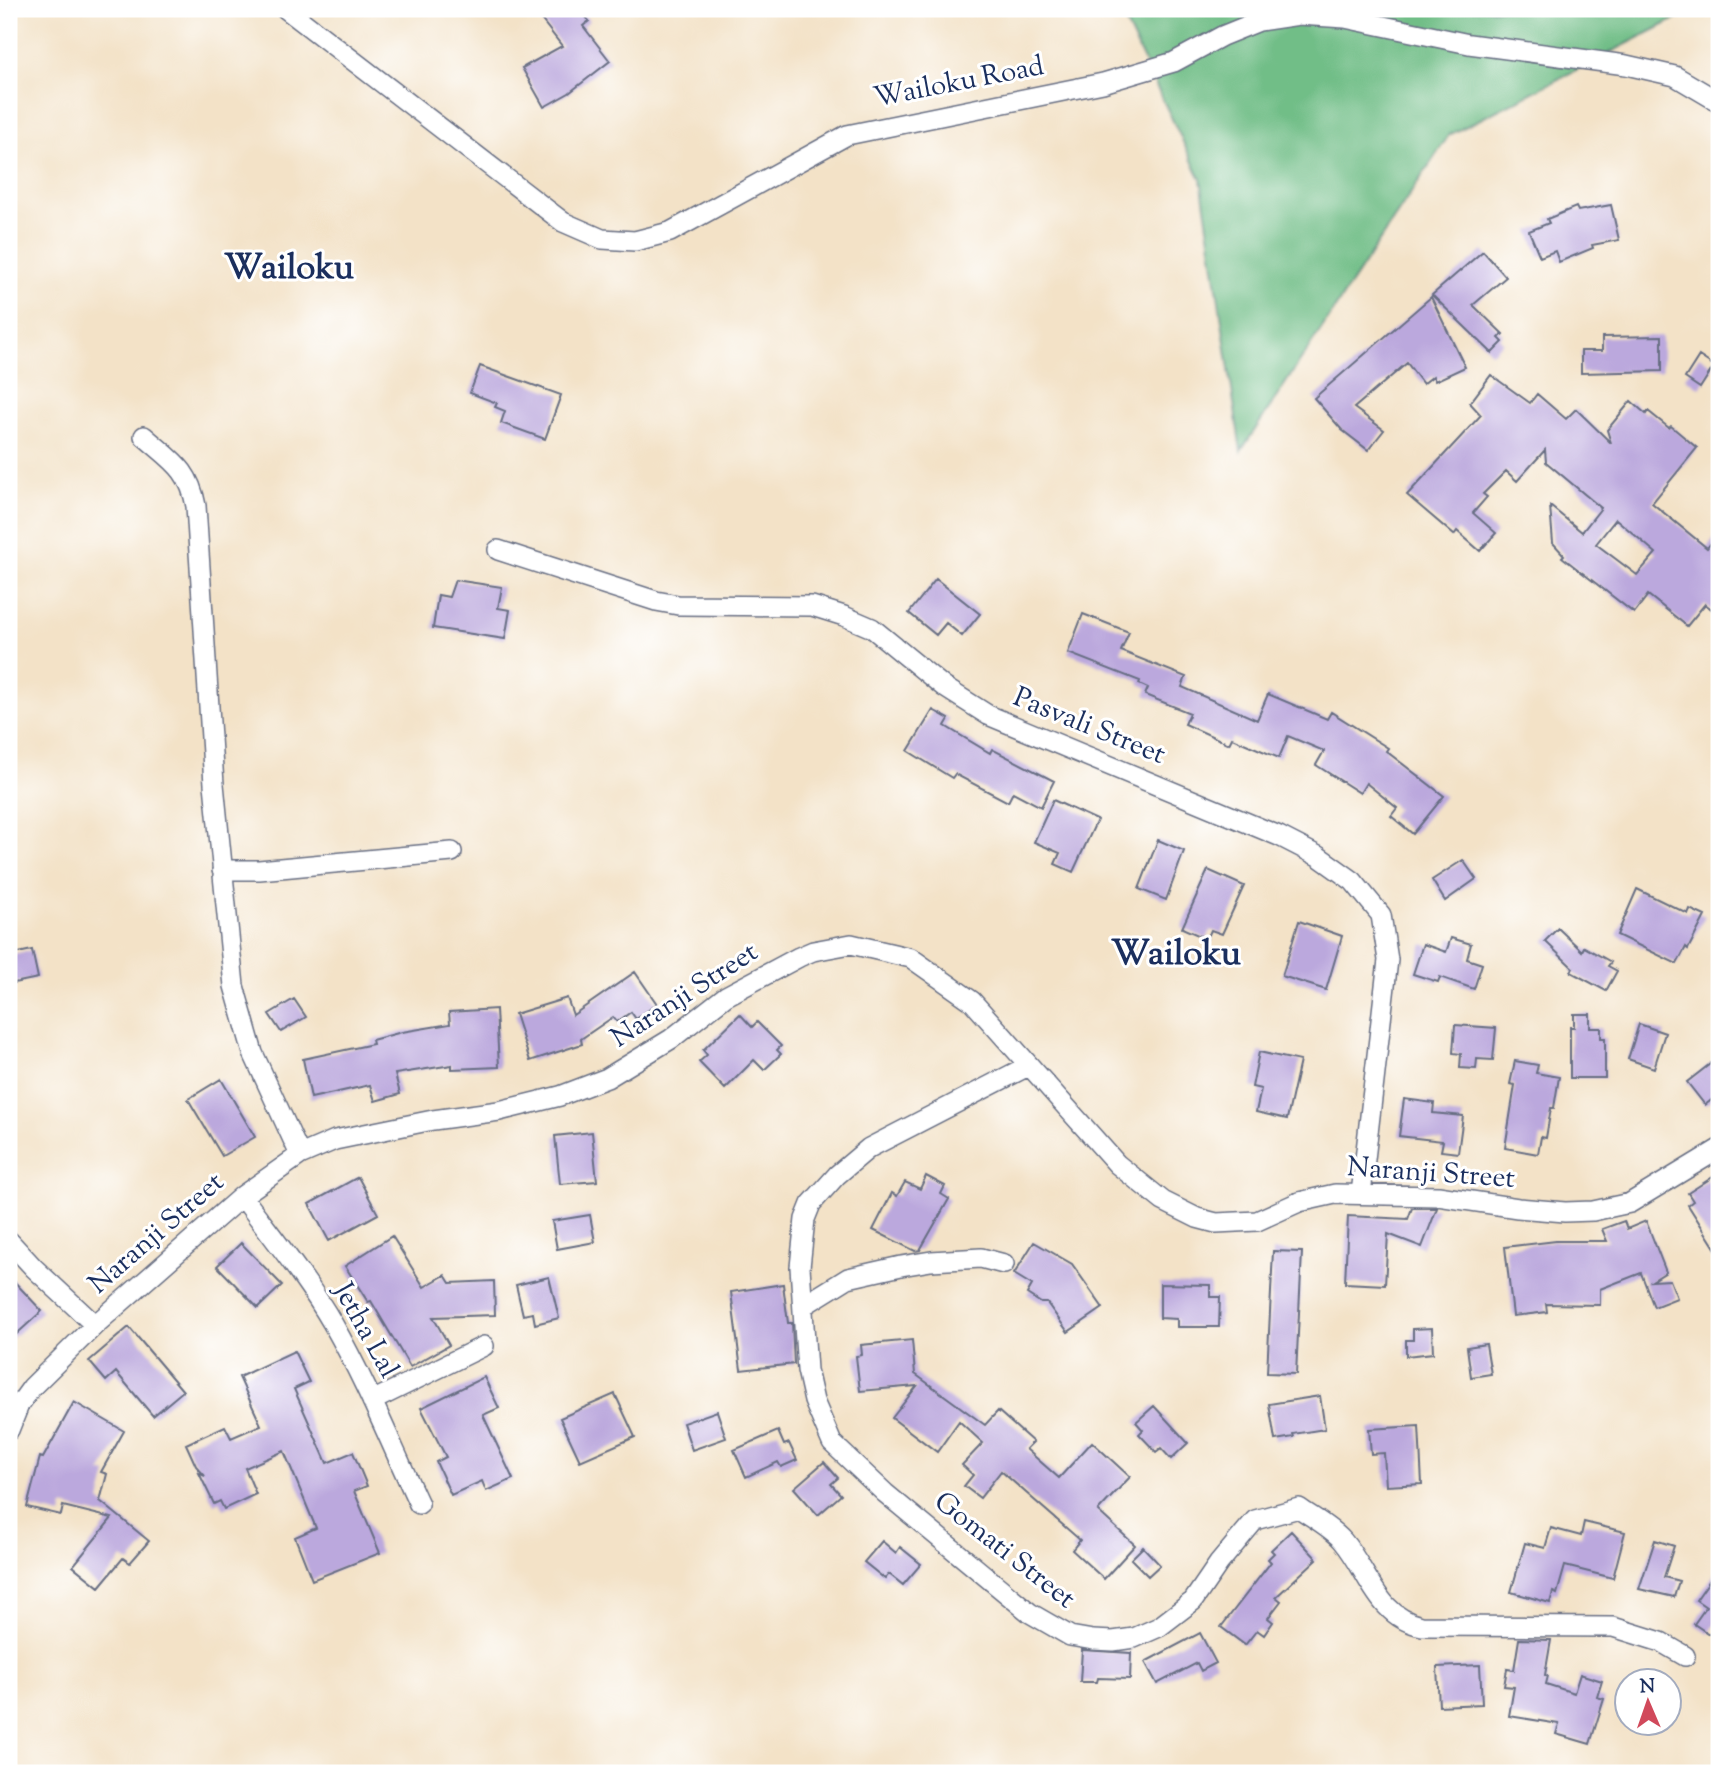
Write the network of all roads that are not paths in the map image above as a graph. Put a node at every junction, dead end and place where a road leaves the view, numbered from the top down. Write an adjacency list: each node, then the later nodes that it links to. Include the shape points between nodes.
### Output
1 (286, 9): 2 (street, Wailoku Road, via 563,222 602,239 635,241 670,232 847,135 1103,83 1174,62 1259,22 1299,15 1626,65 1675,76)
2 (1719, 102)
3 (144, 436): 6 (street, via 186,473 196,506)
4 (498, 550): 10 (street, Pasvali Street, via 678,606 812,606 844,616 872,628 944,687 988,715 1279,836 1353,881 1381,915 1388,960)
5 (452, 852): 6 (street)
6 (222, 870): 9 (street, via 234,986 242,1017 253,1053)
7 (1028, 1066): 9 (street, Naranji Street, via 972,1002 912,958 851,944 813,951 726,996 671,1040 607,1078 560,1096 335,1140); 10 (street, Naranji Street, via 1117,1164 1163,1201 1197,1218 1216,1223 1257,1221 1299,1202); 14 (street, Gomati Street, via 869,1149 837,1175 805,1219 800,1267)
8 (1719, 1149): 10 (street, Naranji Street, via 1630,1203 1593,1211 1518,1208 1438,1196)
9 (300, 1155): 11 (street, Naranji Street)
10 (1361, 1194)
11 (242, 1196): 15 (street, Naranji Street); 17 (street, Jetha Lal, via 320,1303)
12 (9, 1241): 15 (street)
13 (1004, 1264): 14 (street, via 981,1258 901,1266 849,1279)
14 (803, 1306): 20 (street, Gomati Street, via 807,1370 832,1443 1030,1613 1070,1636 1114,1641 1159,1627 1193,1601 1255,1520 1299,1508 1342,1539 1382,1603 1408,1624 1613,1627 1661,1642)
15 (95, 1325): 18 (street, Naranji Street, via 32,1387)
16 (484, 1346): 17 (street)
17 (372, 1401): 19 (street, Jetha Lal)
18 (9, 1430)
19 (419, 1504)
20 (1685, 1656)

